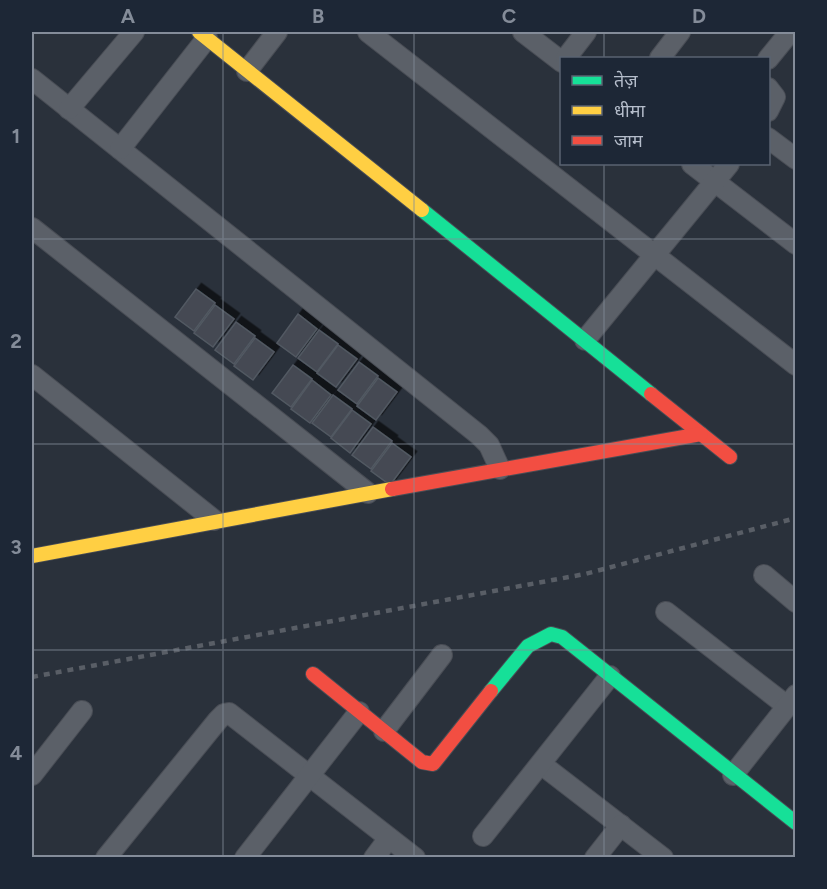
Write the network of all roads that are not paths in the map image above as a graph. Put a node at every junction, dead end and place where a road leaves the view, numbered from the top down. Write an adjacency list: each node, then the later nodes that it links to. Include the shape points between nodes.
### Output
1 (134, 32): 17 (street)
2 (277, 32): 13 (street)
3 (368, 32): 26 (street)
4 (523, 32): 12 (street)
5 (586, 32): 9 (street)
6 (680, 32): 10 (street)
7 (790, 32): 11 (street)
8 (203, 35): 13 (street); 19 (street)
9 (567, 57)
10 (661, 57)
11 (770, 57)
12 (560, 61)
13 (247, 70): 27 (street)
14 (32, 79): 17 (street)
15 (770, 91): 16 (street, via 775,97)
16 (770, 107)
17 (69, 109): 19 (street)
18 (770, 140): 20 (street)
19 (120, 149): 32 (street, via 478,435 489,445)
20 (795, 159)
21 (693, 165): 23 (street)
22 (728, 165): 23 (street)
23 (715, 181): 25 (street); 26 (street)
24 (32, 228): 33 (street)
25 (795, 244)
26 (655, 255): 27 (street); 28 (street)
27 (585, 340): 30 (street)
28 (795, 365)
29 (32, 375): 34 (street)
30 (701, 434): 31 (street); 32 (street)
31 (730, 457)
32 (500, 469): 33 (street)
33 (368, 493): 34 (street)
34 (213, 520): 35 (street)
35 (32, 556)
36 (764, 575): 37 (street)
37 (795, 602)
38 (666, 612): 42 (street)
39 (442, 655): 45 (street)
40 (313, 674): 44 (street)
41 (610, 676): 45 (street, via 562,637 551,634 528,646 516,659 433,764 422,762); 46 (street); 48 (street)
42 (791, 700): 48 (street)
43 (82, 711): 47 (street)
44 (359, 712): 45 (street); 49 (street)
45 (384, 731)
46 (541, 764): 51 (street); 52 (street)
47 (32, 775)
48 (733, 775): 50 (street)
49 (309, 776): 53 (street); 54 (street, via 235,715 224,714); 55 (street)
50 (795, 823)
51 (621, 825): 58 (street); 59 (street)
52 (483, 836)
53 (389, 838): 56 (street); 57 (street)
54 (106, 858)
55 (245, 858)
56 (374, 858)
57 (415, 858)
58 (595, 858)
59 (663, 858)

